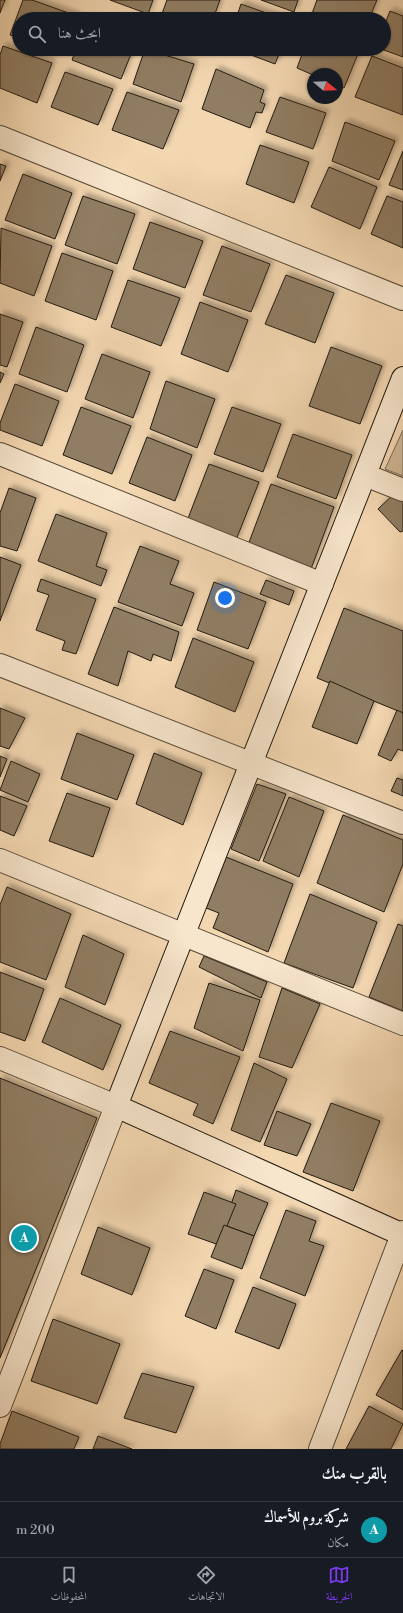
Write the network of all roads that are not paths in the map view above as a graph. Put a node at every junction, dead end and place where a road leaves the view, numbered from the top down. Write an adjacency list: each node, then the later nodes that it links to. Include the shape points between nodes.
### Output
1 (0, 137): 2 (street)
2 (403, 299)
3 (403, 378): 5 (street)
4 (0, 454): 7 (street)
5 (365, 474): 6 (street); 7 (street)
6 (403, 490)
7 (322, 584): 9 (street)
8 (0, 665): 9 (street)
9 (250, 763): 10 (street); 12 (street)
10 (403, 823)
11 (0, 860): 12 (street)
12 (182, 935): 13 (street); 15 (street)
13 (403, 1024)
14 (0, 1058): 15 (street)
15 (116, 1106): 16 (street); 17 (street)
16 (403, 1233): 18 (street)
17 (0, 1406)
18 (320, 1449)

